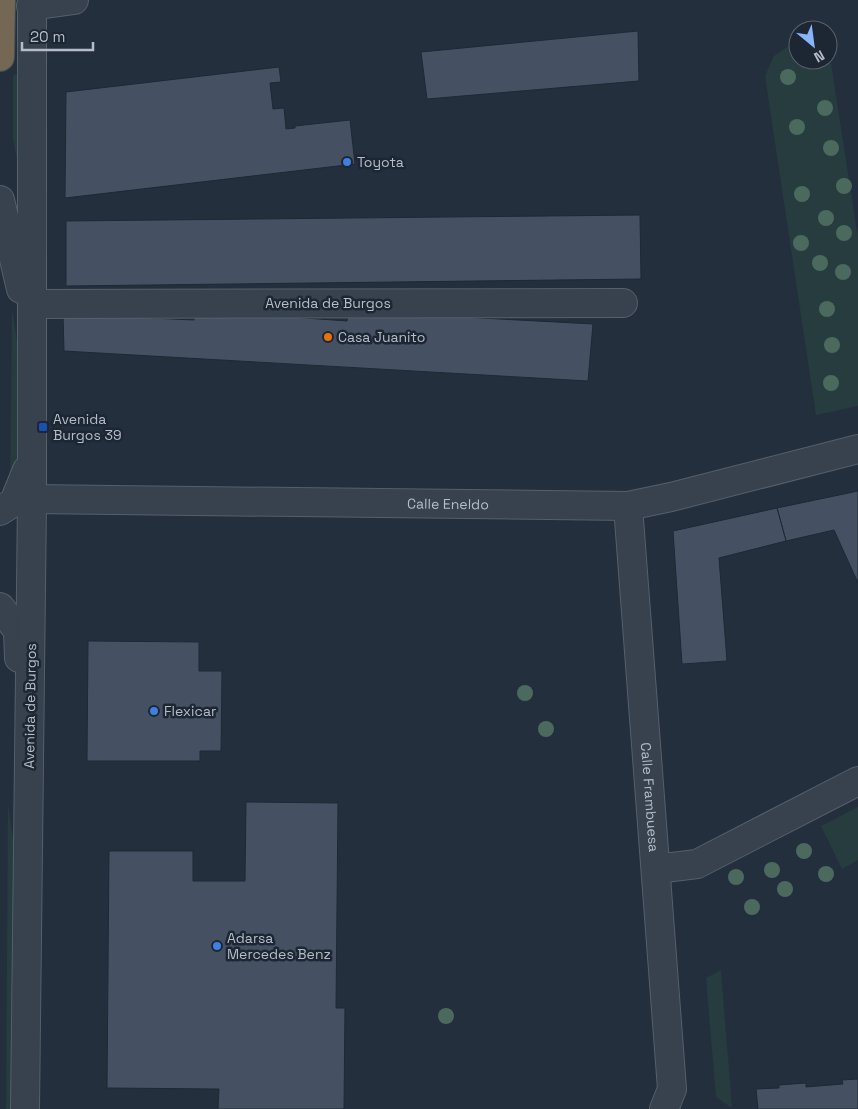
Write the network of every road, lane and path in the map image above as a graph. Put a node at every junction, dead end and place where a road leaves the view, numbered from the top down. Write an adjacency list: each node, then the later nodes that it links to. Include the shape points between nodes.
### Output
1 (1, 0): 4 (highway)
2 (74, 0): 3 (street)
3 (32, 3): 7 (street, Avenida de Burgos)
4 (0, 57)
5 (0, 200): 8 (street)
6 (623, 303): 7 (street, Avenida de Burgos)
7 (32, 304): 8 (street, Avenida de Burgos)
8 (32, 332): 10 (street, Avenida de Burgos)
9 (858, 449): 12 (street, Calle Eneldo, via 671,498)
10 (31, 462): 11 (street, Avenida de Burgos); 13 (street, via 14,502)
11 (32, 499): 12 (street, Calle Eneldo); 16 (street, Avenida de Burgos)
12 (628, 506): 17 (street, Calle Frambuesa)
13 (0, 511)
14 (0, 607): 16 (street, via 18,631)
15 (858, 781): 17 (street, via 697,864)
16 (29, 812): 19 (street, Avenida de Burgos)
17 (656, 869): 18 (street, Calle Frambuesa)
18 (673, 1102)
19 (25, 1109)

